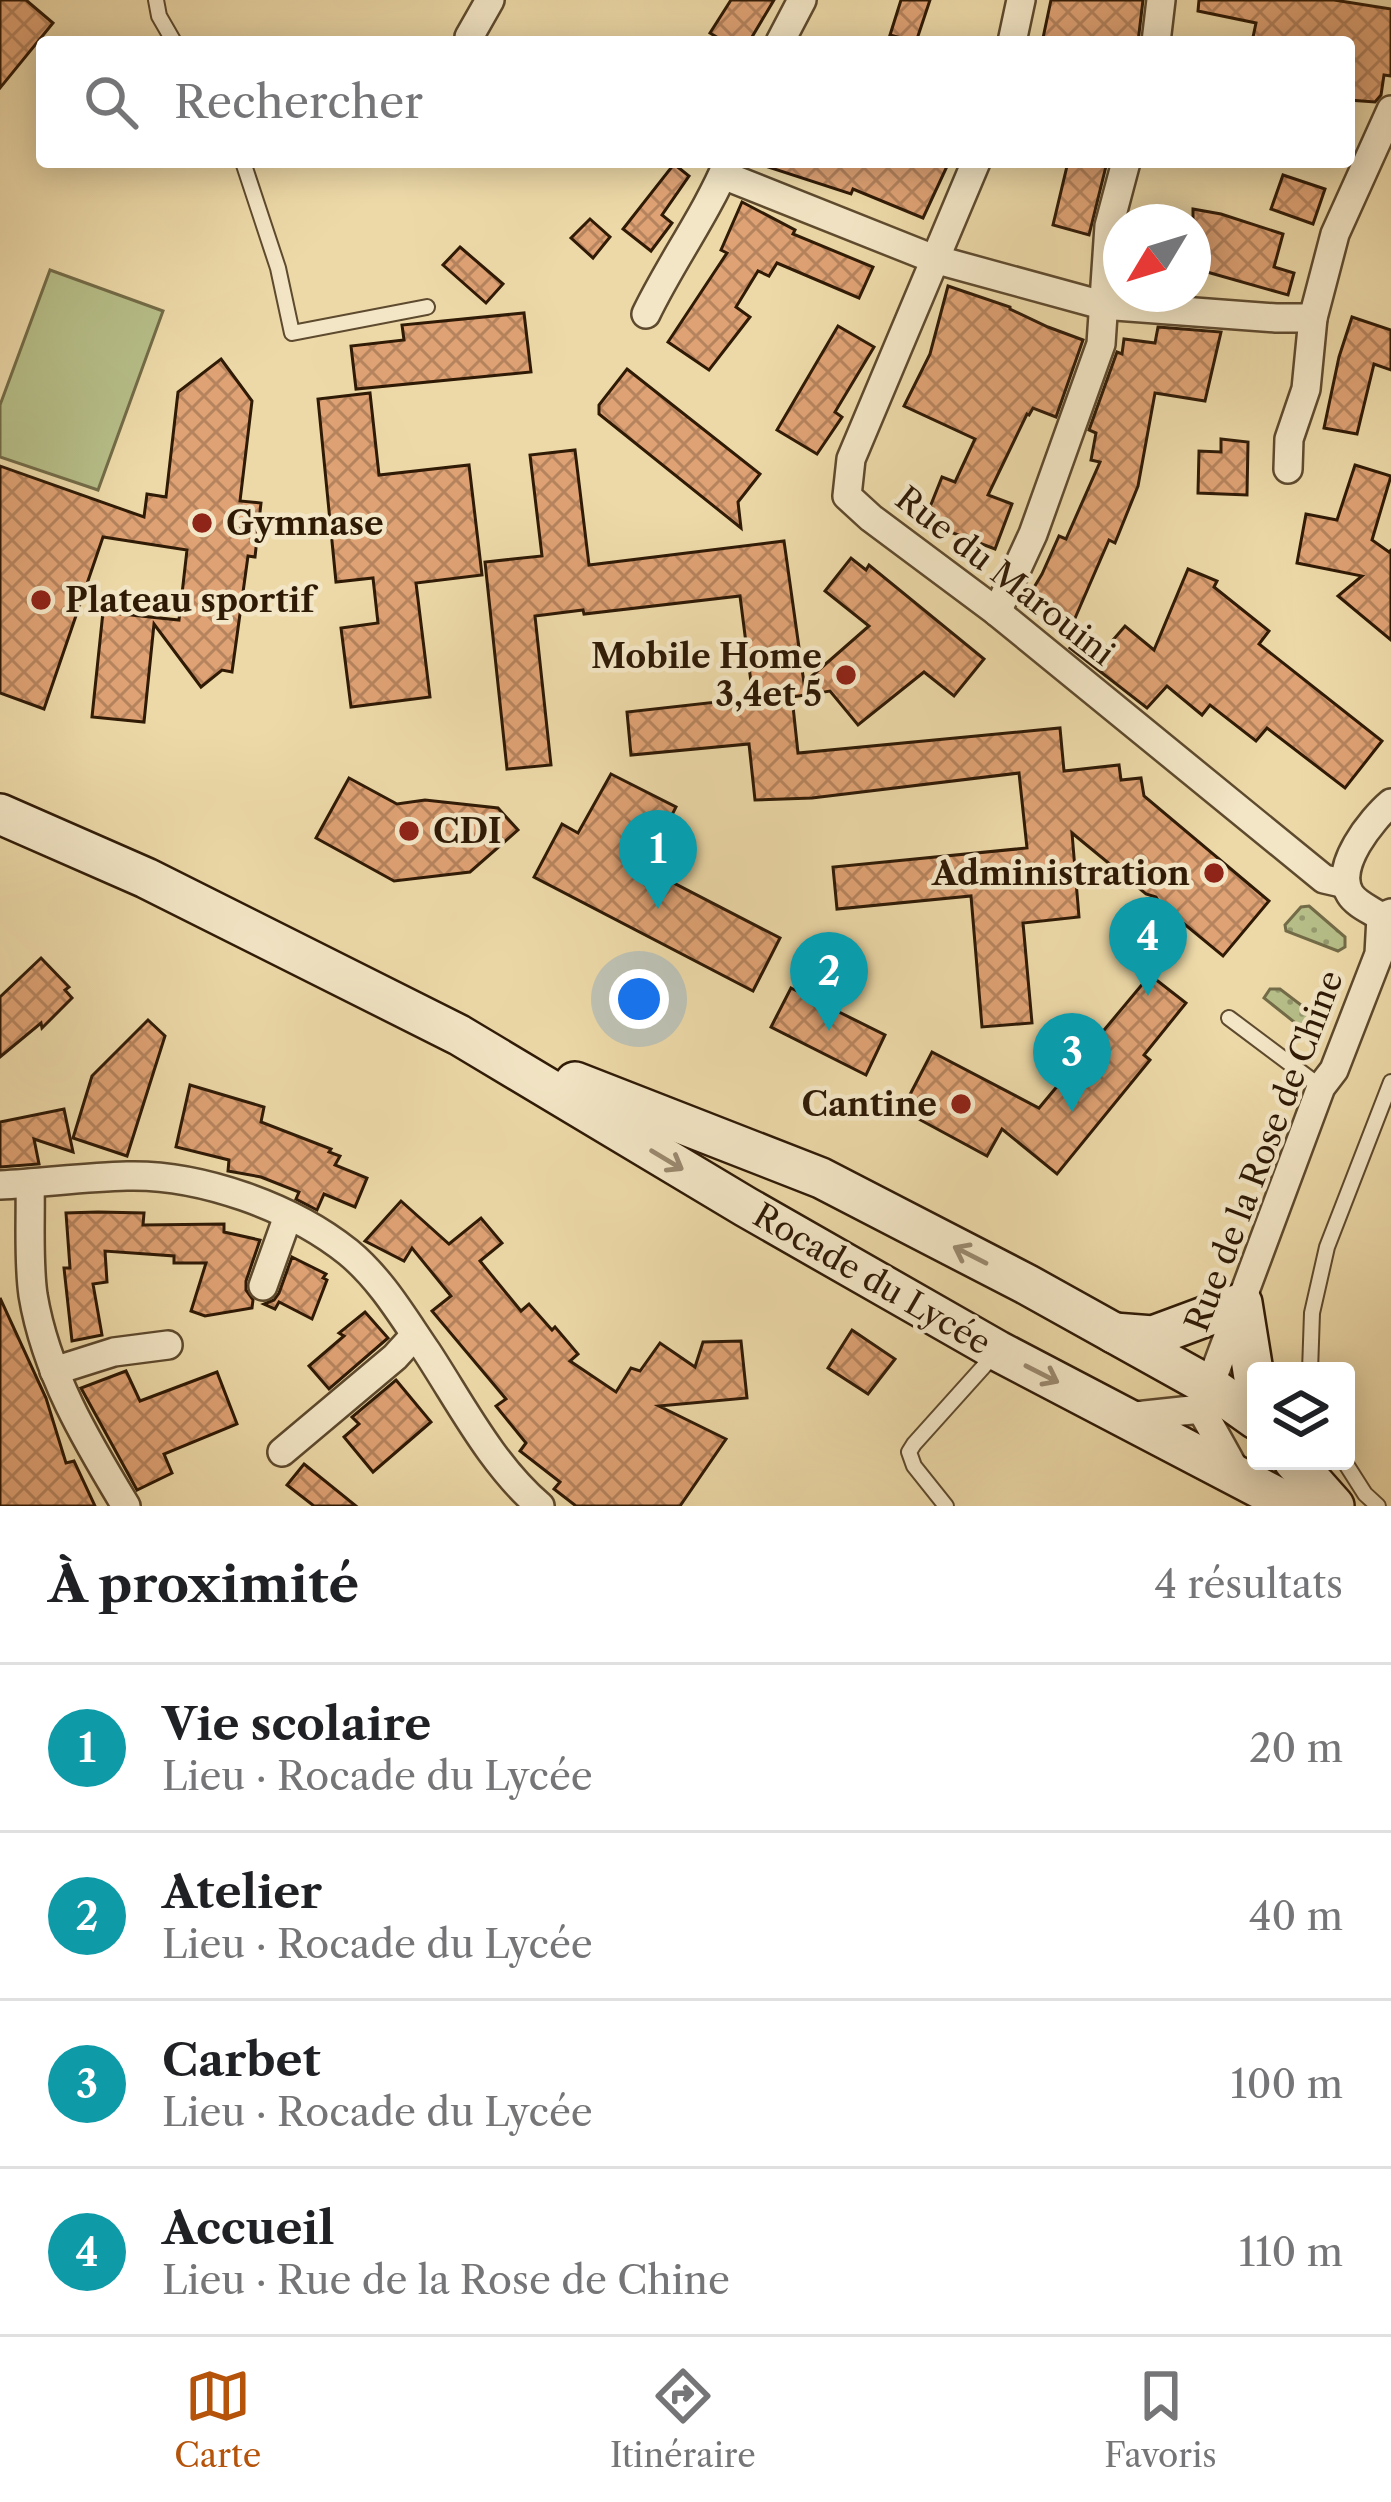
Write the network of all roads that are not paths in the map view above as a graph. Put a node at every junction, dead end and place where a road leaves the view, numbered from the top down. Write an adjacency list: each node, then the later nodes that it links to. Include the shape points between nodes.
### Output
1 (156, 0): 6 (lane)
2 (490, 0): 7 (street)
3 (802, 0): 8 (street)
4 (1021, 0): 9 (street)
5 (1162, 0): 10 (street)
6 (171, 36)
7 (470, 36)
8 (783, 36)
9 (1013, 36)
10 (1157, 36)
11 (1391, 110): 20 (street, via 1335,235)
12 (245, 168): 18 (lane, via 292,333)
13 (726, 168): 16 (street); 19 (street)
14 (973, 168): 16 (street, Rue du Marouini)
15 (1124, 168): 17 (street)
16 (934, 259): 17 (street); 22 (street, Rue du Marouini, via 850,459 847,496)
17 (1102, 305): 20 (street); 22 (street, via 1101,344 1084,398)
18 (427, 307)
19 (646, 314)
20 (1313, 318): 21 (street)
21 (1288, 469)
22 (997, 612): 25 (street, Rue du Marouini, via 1324,879)
23 (1391, 803): 25 (street, via 1371,820 1346,867)
24 (0, 814): 30 (main road, Rocade du Lycée)
25 (1346, 884): 27 (street, Rue du Marouini, via 1351,898)
26 (1150, 906): 28 (lane)
27 (1386, 915): 32 (street, Rue de la Rose de Chine, via 1379,954)
28 (1149, 951)
29 (1229, 1018): 32 (lane)
30 (459, 1035): 38 (main road, Rocade du Lycée, one-way to 30, via 821,1178); 41 (main road, Rocade du Lycée, one-way to 41)
31 (1391, 1082): 43 (lane, via 1327,1246)
32 (1321, 1087): 37 (street, Rue de la Rose de Chine)
33 (30, 1184): 34 (street); 35 (street, via 160,1178 224,1190); 44 (street, via 32,1290)
34 (0, 1185)
35 (289, 1216): 36 (street); 39 (street, via 347,1252)
36 (262, 1286)
37 (1242, 1303): 38 (main road, via 1154,1336); 42 (main road); 45 (street, Rue de la Rose de Chine)
38 (1109, 1332): 45 (main road, Rocade du Lycée)
39 (415, 1335): 48 (street); 52 (street)
40 (168, 1345): 44 (street)
41 (998, 1352): 47 (main road, Rocade du Lycée, one-way to 47); 54 (lane, via 910,1452)
42 (1251, 1362)
43 (1310, 1362)
44 (54, 1371): 53 (street)
45 (1206, 1398): 46 (main road, Rocade du Lycée); 47 (street); 51 (street)
46 (1247, 1415)
47 (1126, 1417): 51 (main road, Rocade du Lycée)
48 (282, 1452)
49 (1302, 1470): 56 (main road)
50 (1350, 1470): 57 (lane)
51 (1242, 1480): 55 (main road, Rocade du Lycée)
52 (527, 1501)
53 (126, 1506)
54 (946, 1506)
55 (1294, 1506)
56 (1334, 1506)
57 (1378, 1506)

